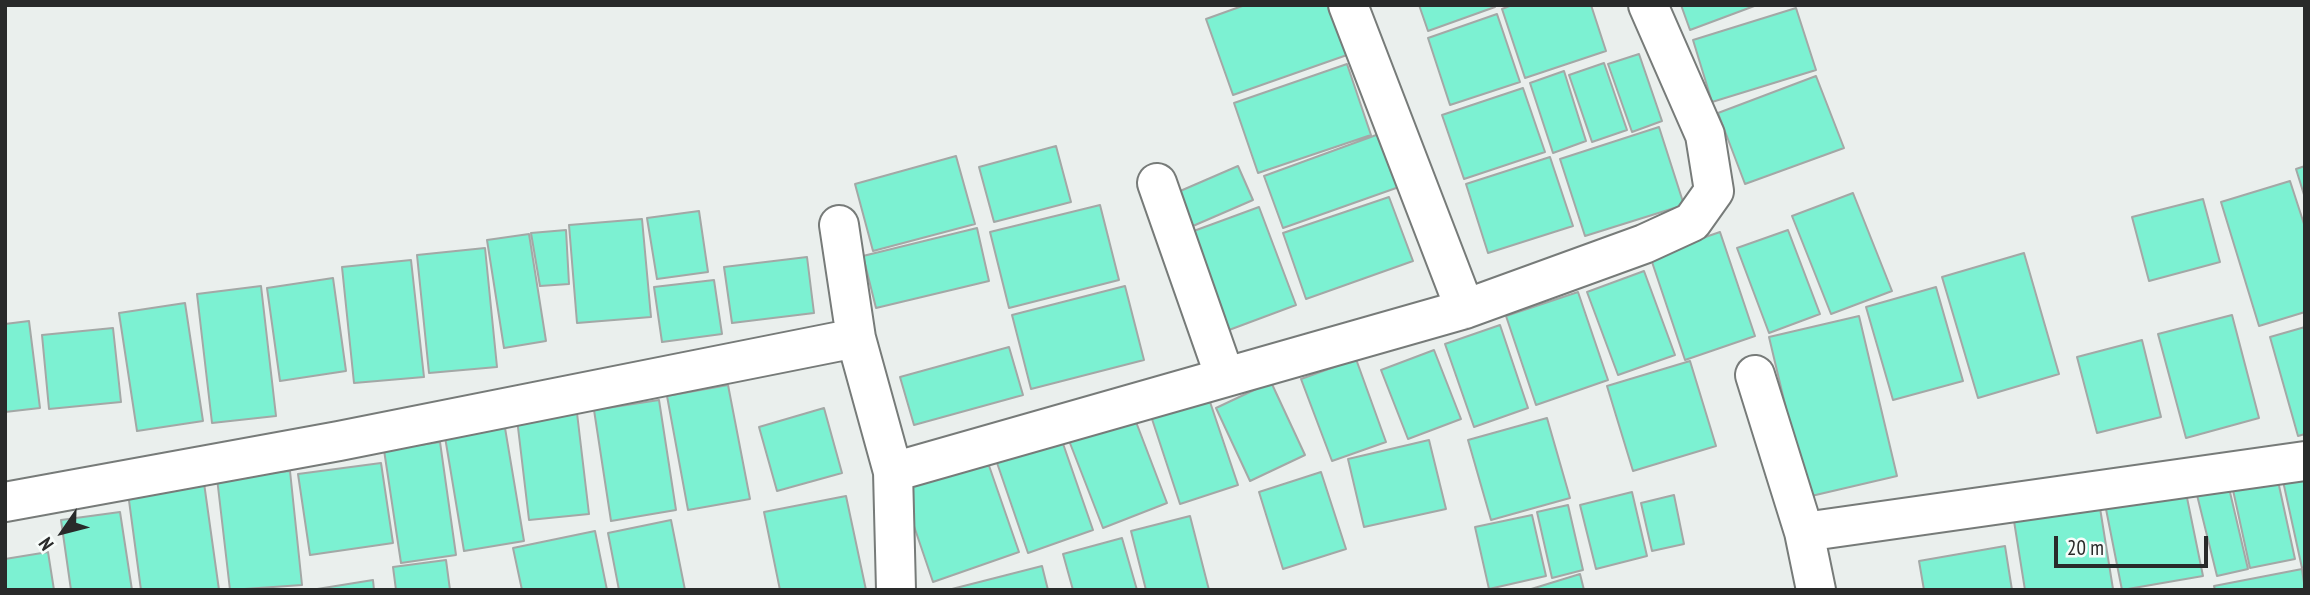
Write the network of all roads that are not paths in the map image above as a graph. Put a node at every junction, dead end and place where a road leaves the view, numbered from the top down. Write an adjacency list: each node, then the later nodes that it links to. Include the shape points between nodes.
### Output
1 (1348, 5): 5 (street)
2 (1648, 5): 5 (street, via 1705,135 1714,191 1692,222)
3 (1157, 183): 8 (street)
4 (839, 225): 6 (street)
5 (1465, 309): 8 (street)
6 (856, 338): 10 (street); 11 (street)
7 (1755, 375): 12 (street)
8 (1225, 377): 10 (street)
9 (2305, 461): 12 (street)
10 (893, 472): 13 (street)
11 (5, 502)
12 (1804, 531): 14 (street)
13 (896, 590)
14 (1816, 590)

